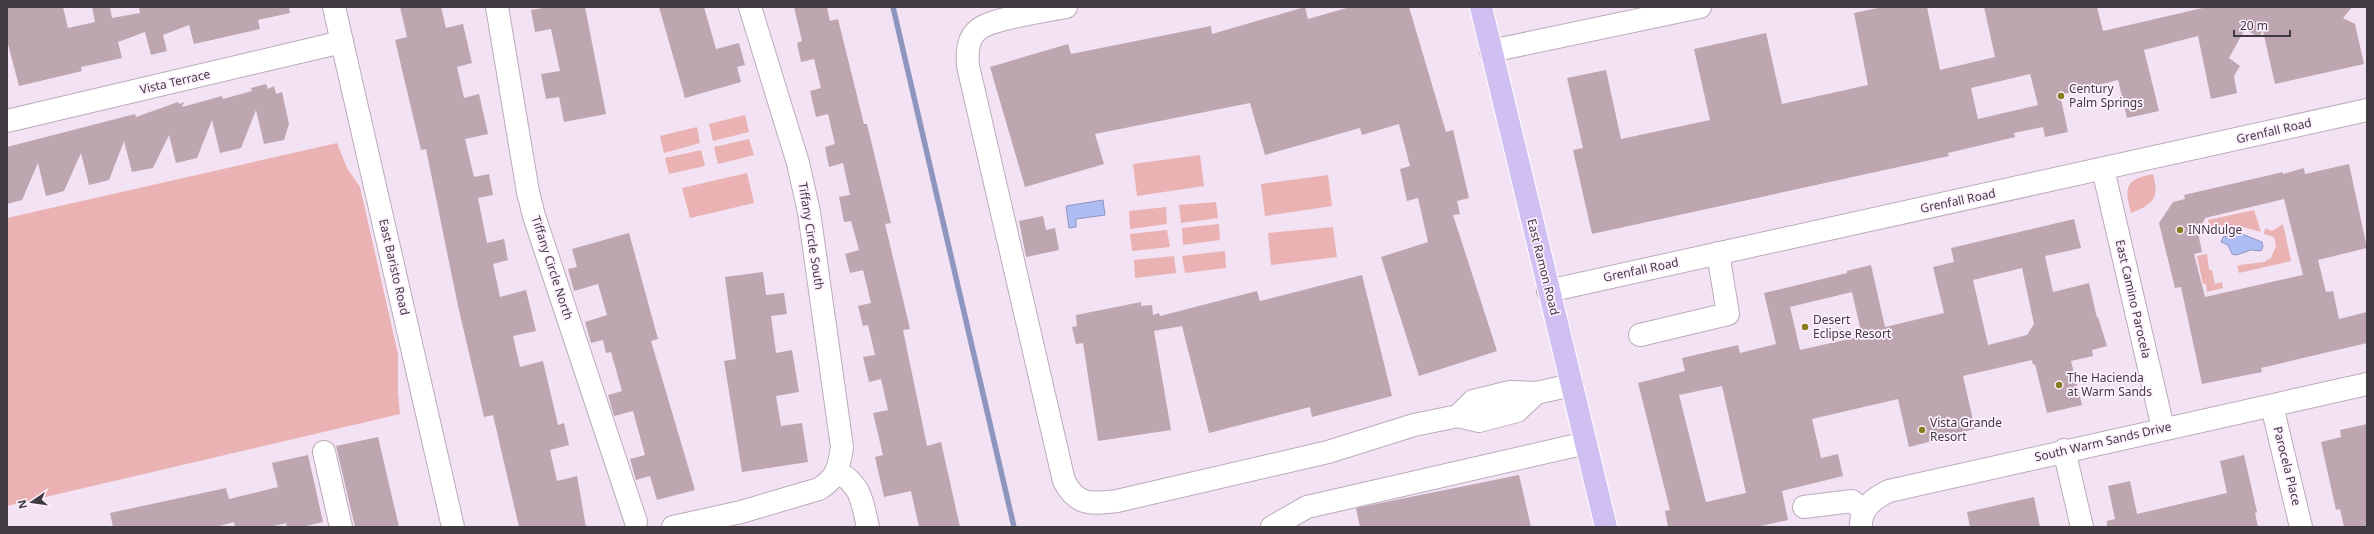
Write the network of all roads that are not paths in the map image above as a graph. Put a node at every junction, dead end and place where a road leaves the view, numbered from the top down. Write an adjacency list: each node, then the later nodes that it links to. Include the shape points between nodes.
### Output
1 (334, 7): 7 (street, East Baristo Road)
2 (497, 7): 26 (street, Tiffany Circle North, via 534,216)
3 (750, 7): 22 (street, Tiffany Circle South, via 798,163 808,212 842,447)
4 (1066, 7): 16 (street, via 991,23 979,29 966,51 1064,481 1071,494 1084,502 1117,501 1328,452 1414,425 1458,416 1473,401 1510,392 1536,393)
5 (1481, 7): 8 (main road, East Ramon Road)
6 (1700, 7): 8 (street)
7 (342, 42): 10 (street, Vista Terrace); 28 (street, East Baristo Road)
8 (1491, 50): 13 (main road, East Ramon Road)
9 (2367, 110): 11 (street, Grenfall Road)
10 (7, 121)
11 (2103, 169): 12 (street, Grenfall Road); 18 (street, East Camino Parocela)
12 (1718, 253): 13 (street, Grenfall Road); 14 (street, via 1728,314)
13 (1548, 291): 16 (main road, East Ramon Road)
14 (1640, 335)
15 (2367, 384): 17 (street, South Warm Sands Drive)
16 (1572, 385): 19 (main road, East Ramon Road)
17 (2272, 406): 18 (street, South Warm Sands Drive); 33 (street, Parocela Place)
18 (2163, 428): 20 (street, South Warm Sands Drive)
19 (1586, 443): 25 (street, via 1307,507); 31 (main road, East Ramon Road)
20 (2064, 450): 24 (street, South Warm Sands Drive, via 1889,491 1876,497); 32 (street)
21 (324, 452): 27 (street)
22 (838, 472): 29 (street, via 820,489 741,512); 30 (street, via 850,479 859,490)
23 (1804, 507): 24 (street, via 1852,502)
24 (1862, 519)
25 (1282, 524)
26 (640, 525)
27 (341, 527)
28 (453, 527)
29 (673, 527)
30 (868, 527)
31 (1606, 527)
32 (2082, 527)
33 (2301, 527)

